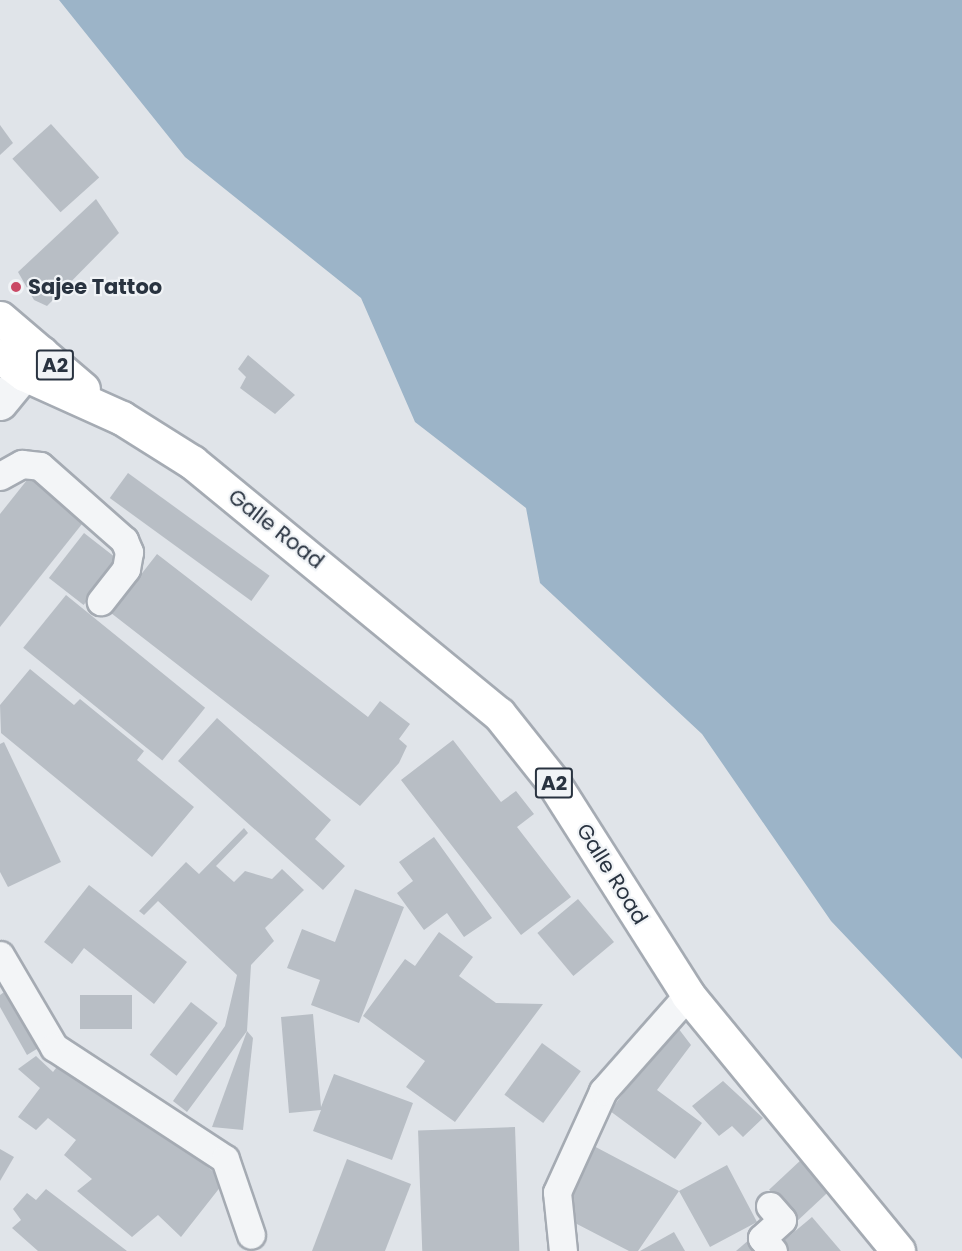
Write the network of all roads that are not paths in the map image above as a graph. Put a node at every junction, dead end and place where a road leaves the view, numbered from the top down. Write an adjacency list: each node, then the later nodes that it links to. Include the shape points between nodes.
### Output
1 (0, 318): 2 (highway, Galle Road / A2)
2 (22, 361): 3 (street); 7 (highway, Galle Road / A2, via 192,462 499,714 553,782)
3 (0, 403)
4 (0, 476): 5 (street, via 22,464 40,466 124,540 129,552 126,569)
5 (101, 601)
6 (0, 955): 9 (street, via 54,1047 225,1159)
7 (688, 995): 10 (street, via 603,1091 557,1192); 12 (highway, Galle Road / A2)
8 (770, 1206): 11 (street, via 782,1220 762,1238)
9 (251, 1235)
10 (563, 1251)
11 (773, 1251)
12 (898, 1251)

